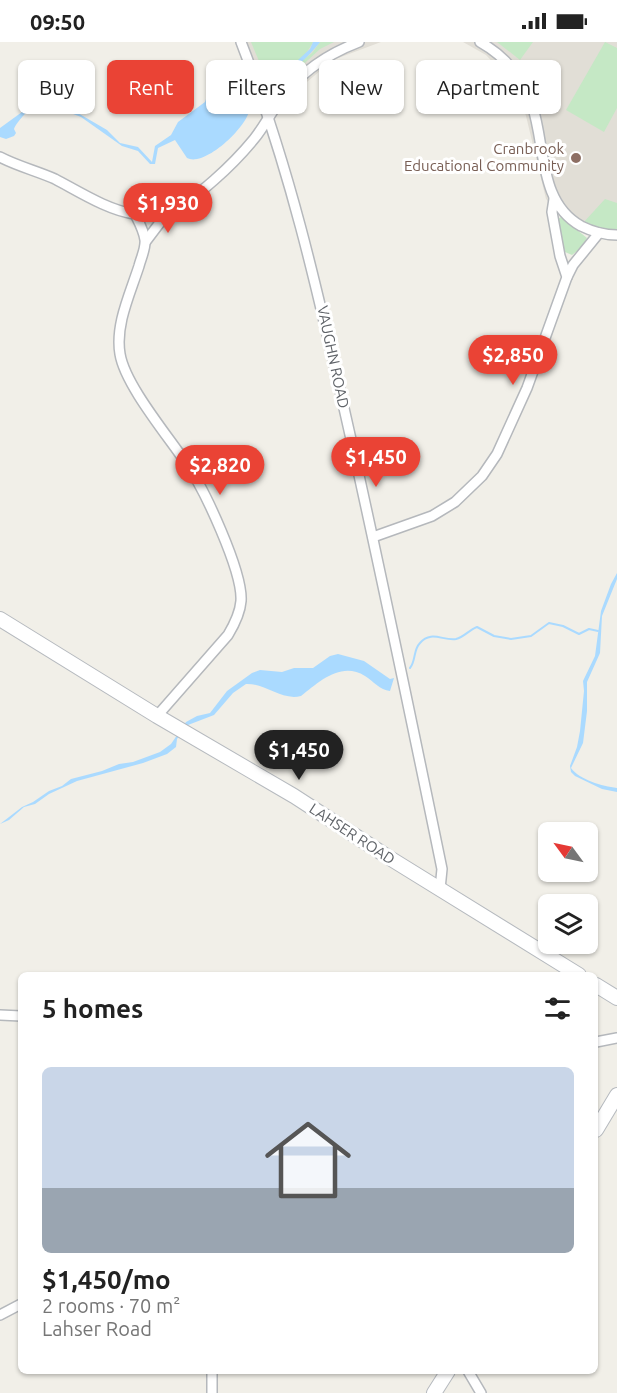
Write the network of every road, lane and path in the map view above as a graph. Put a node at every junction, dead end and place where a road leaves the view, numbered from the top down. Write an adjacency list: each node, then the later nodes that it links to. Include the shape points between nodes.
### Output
1 (242, 42): 4 (street, VAUGHN ROAD)
2 (359, 42): 4 (street, via 309,68 285,93)
3 (480, 42): 6 (street, via 510,66 528,96)
4 (269, 118): 7 (street, via 218,176); 13 (street, VAUGHN ROAD, via 312,266)
5 (0, 157): 8 (street)
6 (554, 199): 9 (street, via 573,221); 12 (street, via 552,212)
7 (168, 212): 8 (street); 11 (street)
8 (135, 214): 11 (street)
9 (599, 233): 10 (street); 12 (street)
10 (617, 235)
11 (146, 241): 15 (street, via 121,324 118,341 122,362 198,482 231,556 241,594 236,620 228,635)
12 (567, 277): 13 (street, via 527,388 487,470 444,510)
13 (373, 537): 16 (street, VAUGHN ROAD, via 442,869)
14 (0, 619): 15 (street, LAHSER ROAD)
15 (157, 716): 16 (street, LAHSER ROAD, via 294,796)
16 (440, 889): 17 (street, LAHSER ROAD)
17 (574, 972)
18 (598, 986): 19 (street)
19 (617, 998)
20 (0, 1015): 21 (street)
21 (18, 1016)
22 (617, 1038): 23 (street)
23 (598, 1042)
24 (617, 1095): 25 (street)
25 (598, 1127)
26 (18, 1306): 27 (street)
27 (0, 1315)
28 (212, 1374): 31 (street)
29 (446, 1374): 32 (street)
30 (470, 1374): 33 (street)
31 (212, 1393)
32 (434, 1393)
33 (481, 1393)

